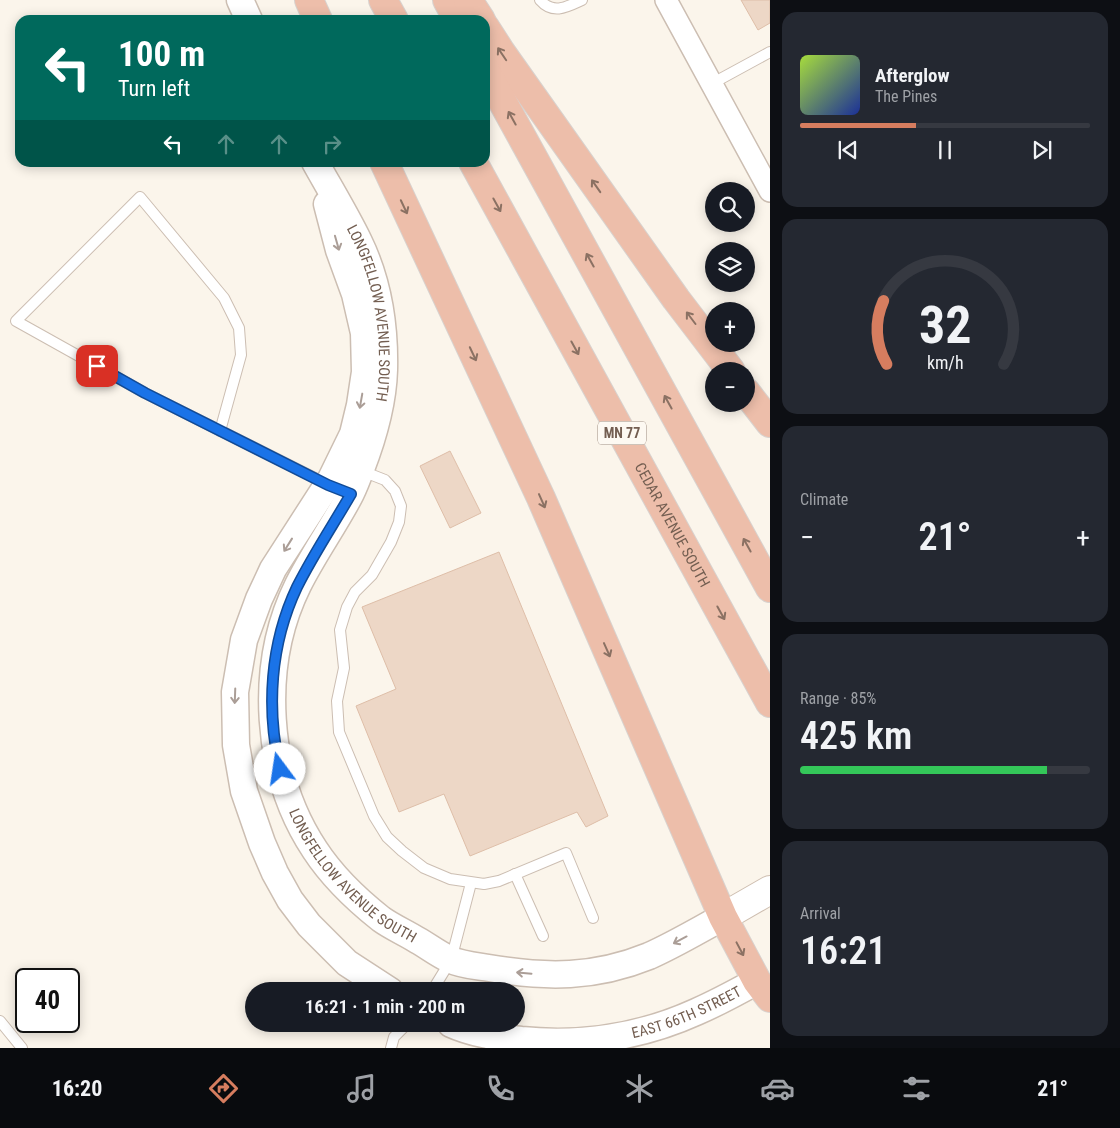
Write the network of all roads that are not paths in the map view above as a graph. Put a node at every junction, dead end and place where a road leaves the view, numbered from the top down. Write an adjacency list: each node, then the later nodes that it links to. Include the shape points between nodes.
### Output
1 (240, 0): 9 (street)
2 (309, 0): 10 (highway)
3 (383, 0): 11 (highway)
4 (447, 0): 12 (highway)
5 (468, 0): 13 (highway)
6 (540, 0): 7 (lane, via 546,7 557,9)
7 (582, 0)
8 (666, 0): 17 (street)
9 (247, 15)
10 (316, 15)
11 (391, 15)
12 (455, 15)
13 (478, 15)
14 (490, 35): 22 (highway, one-way to 14)
15 (770, 52): 17 (lane)
16 (490, 79): 27 (highway, one-way to 16)
17 (713, 83): 21 (street)
18 (318, 167): 26 (street, LONGFELLOW AVENUE SOUTH, via 360,243 376,288 382,332 384,371 378,415)
19 (386, 167): 32 (highway, one-way to 32, via 541,498)
20 (476, 167): 28 (highway, CEDAR AVENUE SOUTH / MN 77, one-way to 28)
21 (769, 186)
22 (723, 362)
23 (755, 404): 24 (highway)
24 (770, 423)
25 (220, 431): 25 (lane, via 16,321 140,197 224,298 239,328 241,355); 26 (lane)
26 (345, 478): 30 (lane, via 385,480 395,491 401,506 391,542 372,574 355,592 340,630 344,668 337,701 339,732 374,816 387,836 424,868 450,879); 35 (street, LONGFELLOW AVENUE SOUTH, via 284,620 274,659 274,742 284,783 301,827 332,873 383,920); 36 (street, LONGFELLOW AVENUE SOUTH, one-way to 36, via 273,569 256,607 244,640 234,692 236,745 244,791 262,843 290,900 309,925 347,963)
27 (770, 588)
28 (770, 703)
29 (514, 874): 30 (lane, via 499,881); 33 (lane, via 566,853); 34 (lane)
30 (471, 883): 35 (lane)
31 (770, 890): 32 (main road)
32 (723, 917): 35 (street, LONGFELLOW AVENUE SOUTH, one-way to 35, via 650,956 590,972 553,976 518,973); 38 (highway, one-way to 38)
33 (593, 918)
34 (543, 936)
35 (451, 960): 37 (lane)
36 (376, 982)
37 (438, 982)
38 (766, 984): 41 (street, EAST 66TH STREET, via 643,1035 566,1043)
39 (0, 1021): 42 (lane)
40 (399, 1032): 43 (lane)
41 (477, 1032)
42 (22, 1048)
43 (391, 1048)

